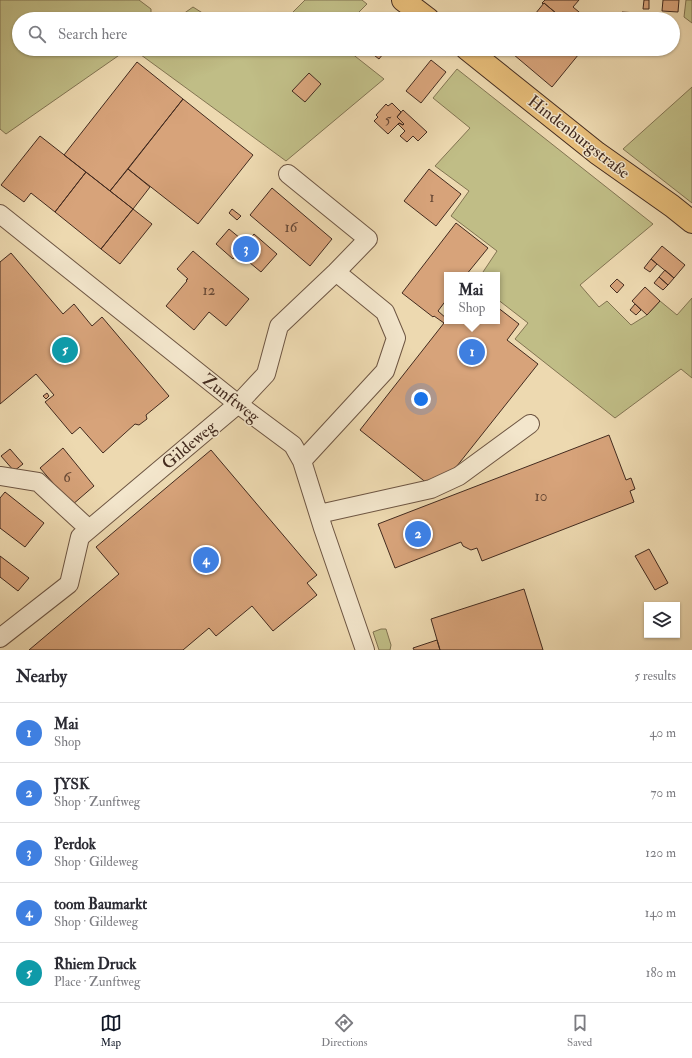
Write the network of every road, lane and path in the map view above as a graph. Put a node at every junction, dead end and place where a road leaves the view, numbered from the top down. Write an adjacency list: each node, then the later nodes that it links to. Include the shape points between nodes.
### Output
1 (403, 0): 3 (main road)
2 (421, 0): 4 (main road)
3 (419, 12)
4 (436, 12)
5 (477, 56): 8 (main road, Hindenburgstraße, via 597,153)
6 (288, 174): 9 (street, Gildeweg, via 368,239)
7 (0, 214): 10 (street, Zunftweg)
8 (692, 222)
9 (336, 272): 10 (street, Gildeweg, via 279,326 266,374); 12 (street, via 385,312 396,338 385,371)
10 (238, 404): 12 (street, Zunftweg, via 293,445); 15 (street, Gildeweg)
11 (530, 424): 14 (street, via 458,476 431,489)
12 (302, 461): 14 (street, Zunftweg)
13 (0, 476): 15 (street, via 38,482)
14 (319, 514): 17 (street, Zunftweg)
15 (89, 530): 16 (street, Gildeweg, via 80,537 69,584)
16 (0, 638)
17 (365, 650)

